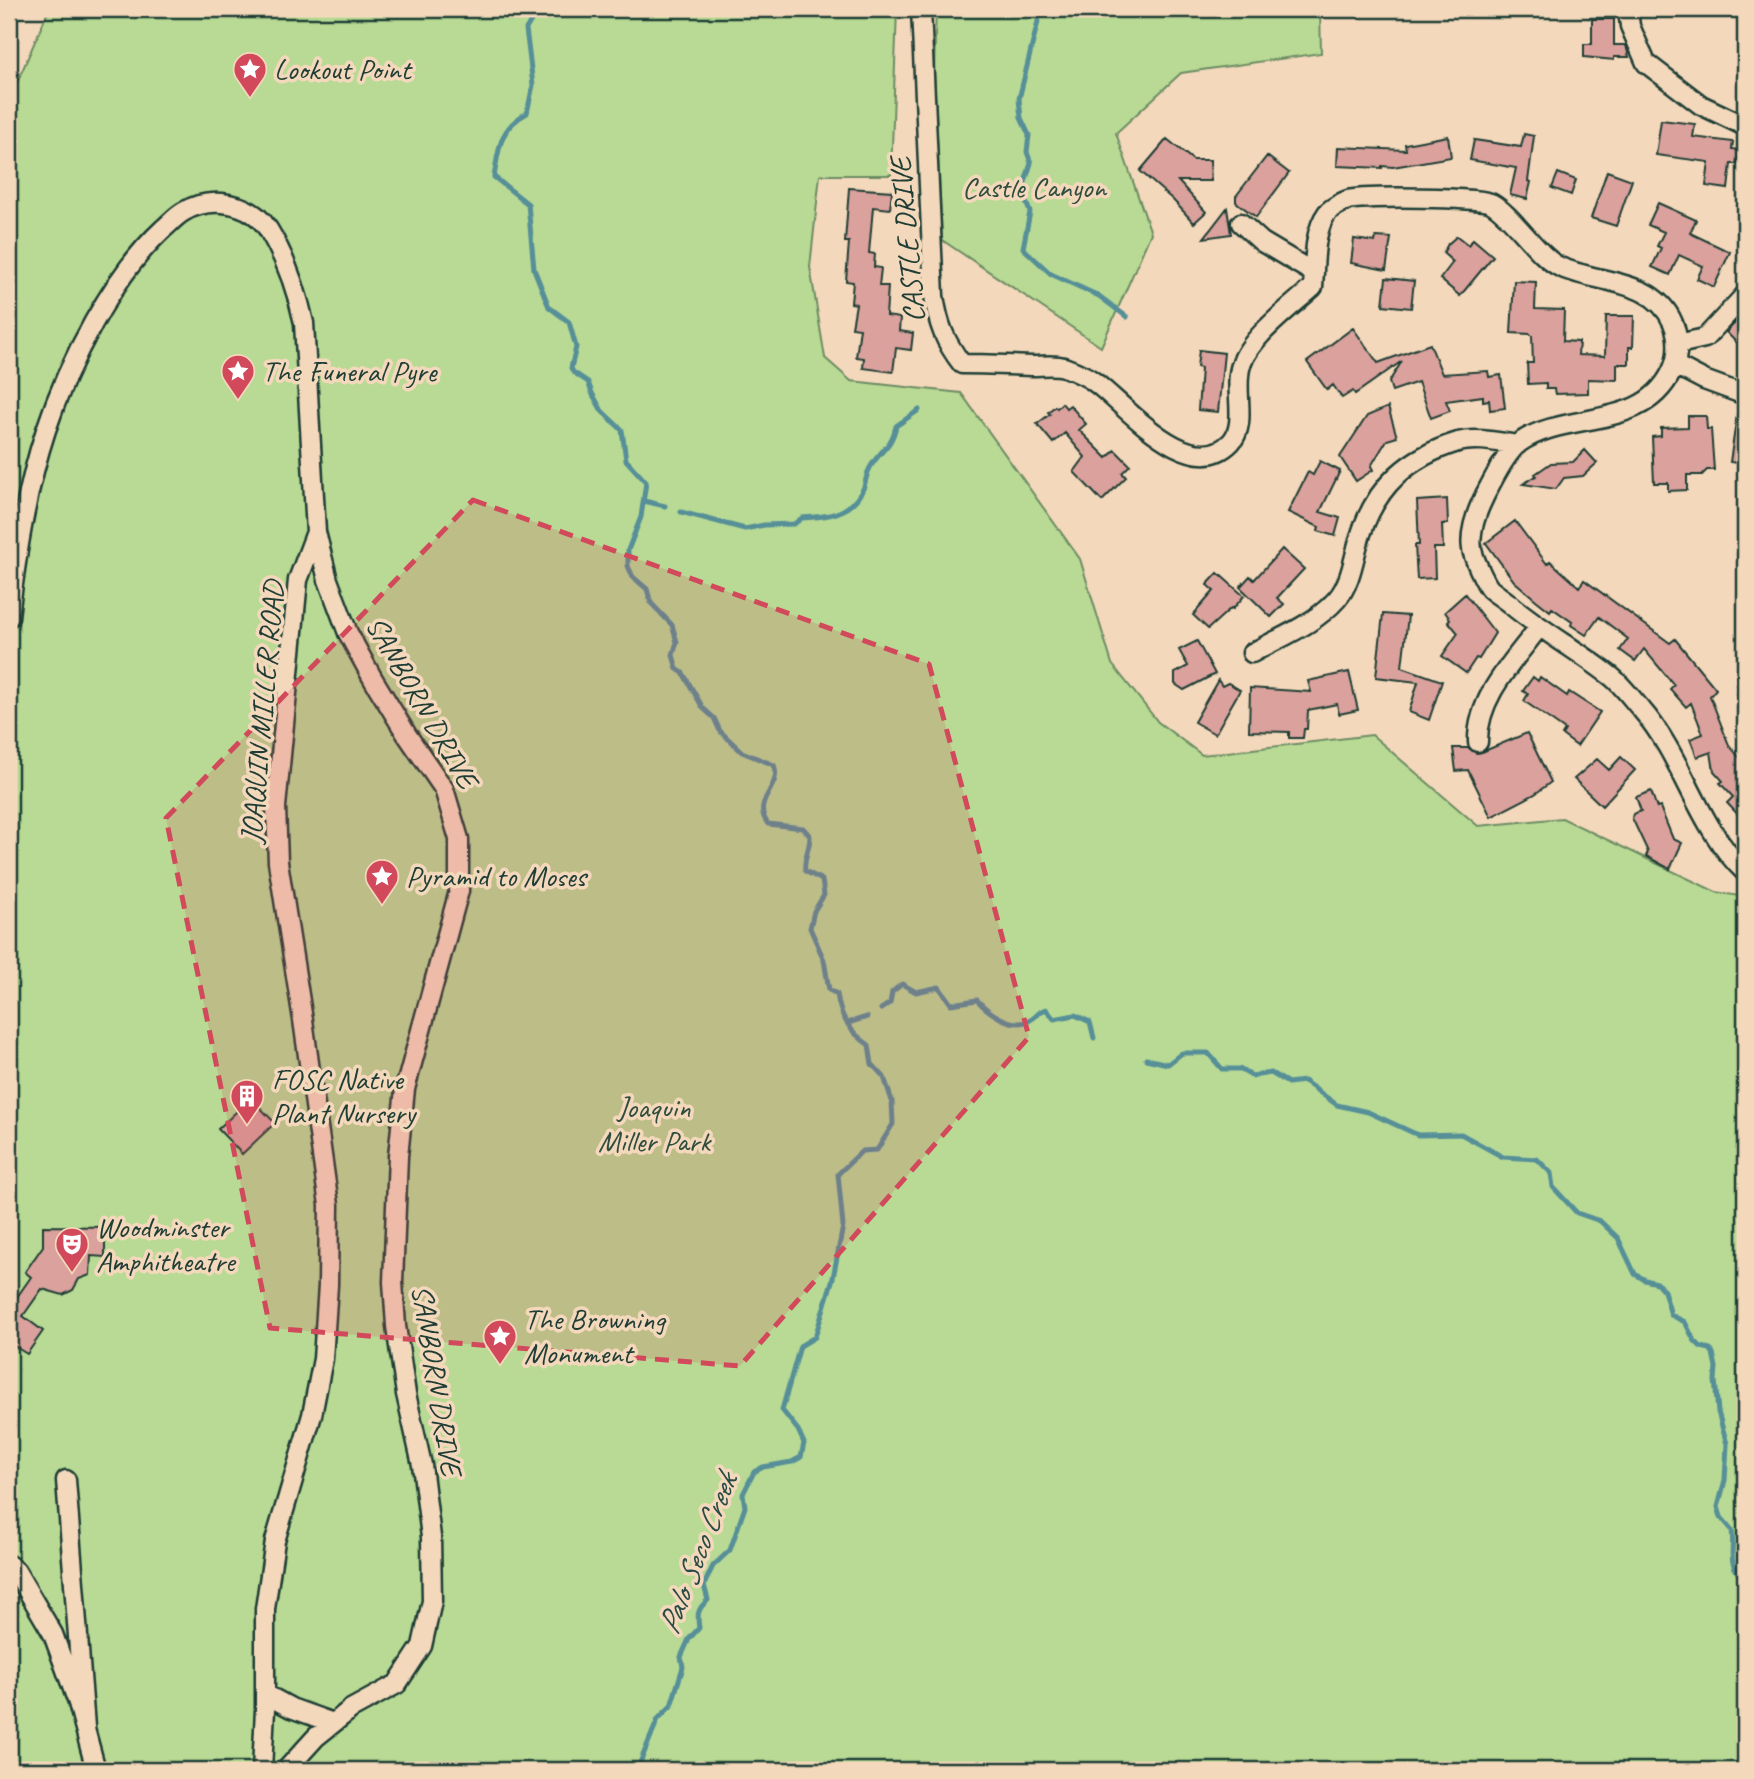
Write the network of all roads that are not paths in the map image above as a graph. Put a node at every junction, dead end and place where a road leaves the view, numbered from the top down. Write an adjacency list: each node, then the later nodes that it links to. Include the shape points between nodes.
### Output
1 (921, 9): 5 (street, CASTLE DRIVE, via 937,321 962,364 1062,366 1095,382 1161,438 1186,452 1209,455 1230,444 1237,434 1241,363 1254,342 1313,287)
2 (1628, 10): 3 (street, via 1646,63 1701,105)
3 (1745, 126)
4 (1241, 223): 5 (street, via 1262,242)
5 (1314, 273): 7 (street, CASTLE DRIVE, via 1318,236 1328,212 1349,200 1460,198 1490,202 1557,266 1645,291 1662,305)
6 (1745, 295): 7 (street, via 1705,338)
7 (1678, 344): 8 (street, CASTLE DRIVE)
8 (1675, 365): 9 (street); 10 (street, CASTLE DRIVE, via 1666,385 1650,400 1595,420 1558,427)
9 (1745, 395)
10 (1517, 445): 13 (street, via 1475,514 1472,549 1489,587); 14 (street, via 1490,440 1460,442 1397,472 1376,498 1339,597 1315,619)
11 (316, 532): 12 (street, SANBORN DRIVE, via 299,300 267,227 229,202 206,202 182,212 148,243 86,336 46,428 27,497); 19 (street, JOAQUIN MILLER ROAD, via 298,580 276,807 278,862 329,1205 328,1285 323,1359 312,1415 275,1541 265,1609); 20 (street, SANBORN DRIVE, via 348,633 407,736 444,789 459,839 460,861 459,891 405,1089 393,1269 396,1326 430,1525 432,1601 422,1646 397,1684)
12 (9, 617)
13 (1539, 627): 15 (street, via 1488,697); 16 (street, via 1615,680 1653,723 1709,826)
14 (1252, 653)
15 (1478, 742)
16 (1745, 872)
17 (66, 1480): 21 (street)
18 (9, 1565): 21 (street, via 53,1634)
19 (265, 1694): 20 (street); 23 (street, JOAQUIN MILLER ROAD)
20 (333, 1723): 24 (street, SANBORN DRIVE)
21 (85, 1727): 22 (street)
22 (96, 1770)
23 (262, 1770)
24 (286, 1770)

